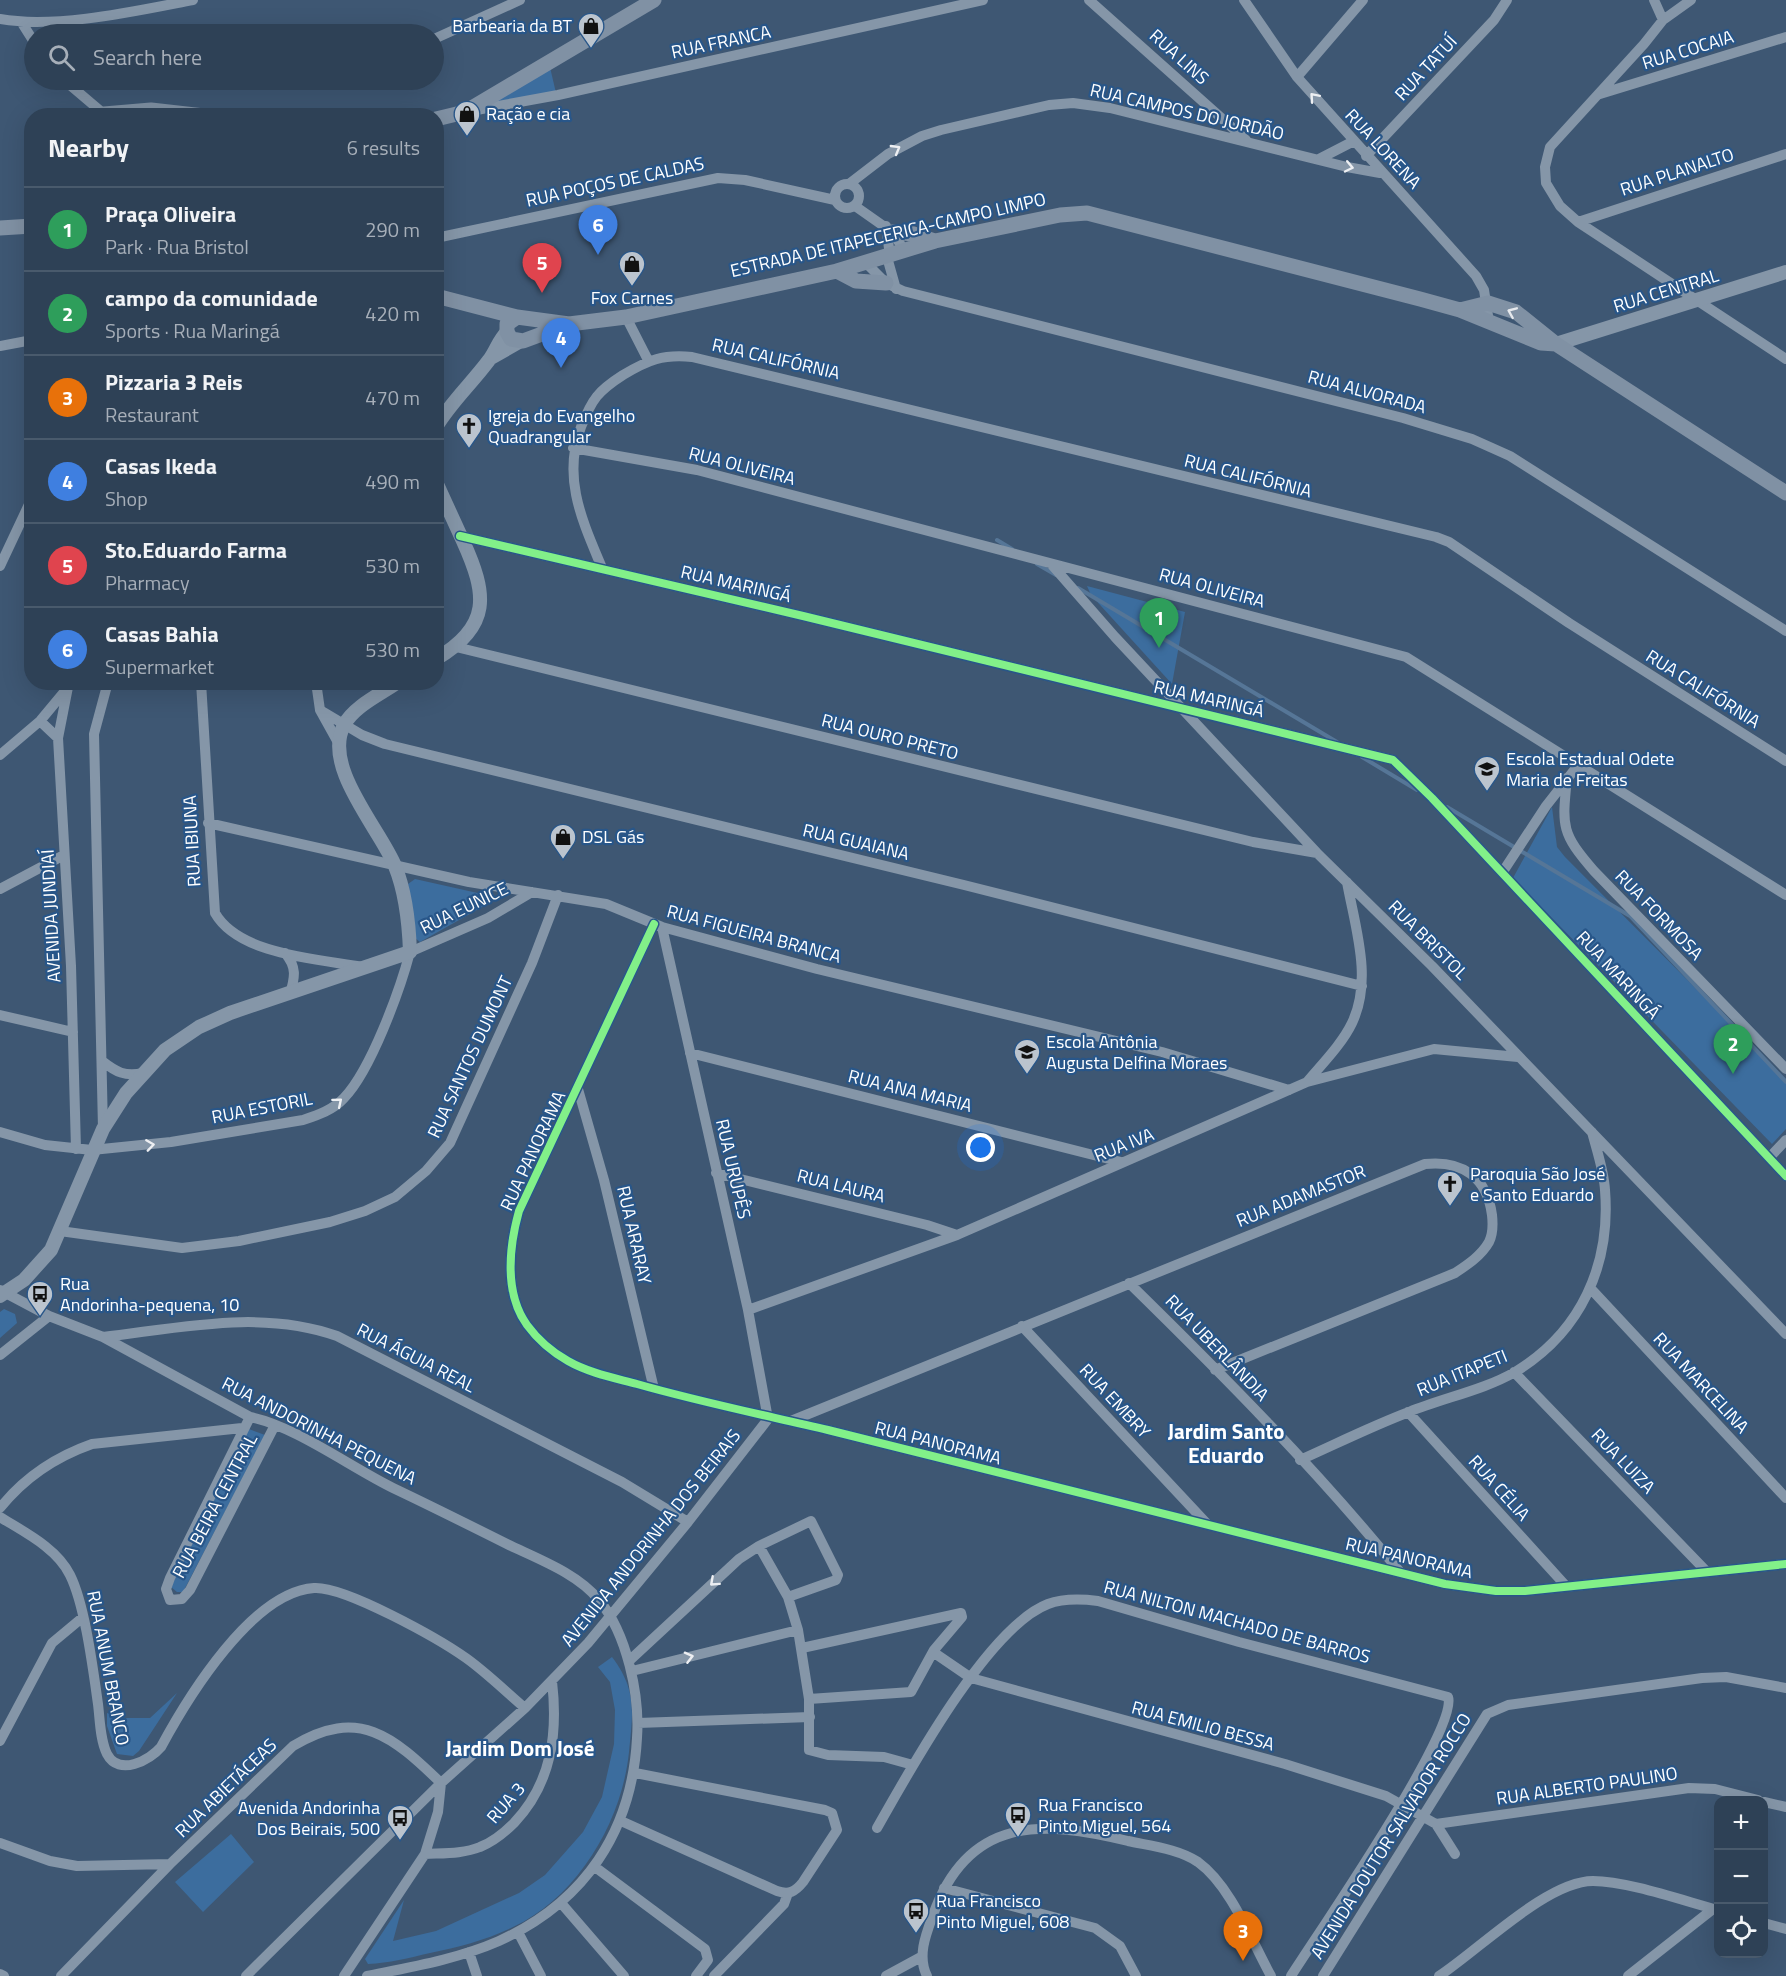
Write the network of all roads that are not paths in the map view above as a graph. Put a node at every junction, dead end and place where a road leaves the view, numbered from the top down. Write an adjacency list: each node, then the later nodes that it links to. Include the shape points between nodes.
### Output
1 (193, 0): 13 (street, via 110,15)
2 (520, 0): 15 (street)
3 (983, 0): 21 (street, RUA FRANCA, via 558,95)
4 (1089, 0): 23 (street, RUA LINS)
5 (1244, 0): 17 (street, RUA LORENA)
6 (1363, 0): 17 (street)
7 (1507, 0): 26 (street, RUA TATUÍ, via 1494,20)
8 (1654, 0): 12 (street)
9 (1691, 0): 12 (street)
10 (645, 2): 21 (main road)
11 (0, 19): 13 (street)
12 (1663, 20): 19 (street)
13 (22, 23): 14 (street)
14 (24, 25)
15 (444, 34)
16 (1786, 37): 19 (street, RUA COCAIA)
17 (1297, 77): 24 (street, RUA LORENA, one-way to 17)
18 (76, 90): 20 (street)
19 (1599, 94): 32 (street, via 1562,131 1550,147 1545,166 1551,194)
20 (97, 108)
21 (465, 112): 22 (main road)
22 (444, 117)
23 (1246, 140): 27 (street, RUA CAMPOS DO JORDÃO); 29 (street, RUA CAMPOS DO JORDÃO, one-way to 23, via 888,154 922,136 1049,105 1073,103 1110,108)
24 (1352, 142): 26 (street, RUA LORENA); 27 (street)
25 (1786, 154): 32 (street, RUA PLANALTO)
26 (1366, 156): 28 (street, RUA LORENA)
27 (1319, 159): 28 (street, RUA CAMPOS DO JORDÃO, one-way to 28)
28 (1380, 173): 45 (street, RUA LORENA, via 1433,225 1476,276)
29 (849, 184): 30 (street, via 837,190); 31 (street, via 860,193)
30 (836, 200): 31 (street, via 846,208); 36 (street, RUA POÇOS DE CALDAS, via 718,178)
31 (855, 206): 35 (street)
32 (1578, 222): 44 (street)
33 (24, 226): 34 (main road)
34 (0, 228)
35 (889, 229): 37 (main road); 38 (street)
36 (444, 236)
37 (935, 241): 38 (main road, ESTRADA DE ITAPECERICA-CAMPO LIMPO); 46 (main road, ESTRADA DE ITAPECERICA-CAMPO LIMPO, via 1087,213)
38 (894, 255): 39 (main road, ESTRADA DE ITAPECERICA-CAMPO LIMPO); 42 (street)
39 (866, 263): 40 (main road, ESTRADA DE ITAPECERICA-CAMPO LIMPO); 42 (street)
40 (837, 271): 42 (main road, via 856,281); 47 (main road, ESTRADA DE ITAPECERICA-CAMPO LIMPO)
41 (1786, 272): 44 (street, RUA CENTRAL)
42 (891, 286): 64 (street, RUA ALVORADA, via 1472,439 1510,456)
43 (444, 298): 49 (main road, via 472,306)
44 (1694, 301): 51 (street, RUA CENTRAL); 53 (street)
45 (1488, 303): 46 (main road, ESTRADA DE ITAPECERICA-CAMPO LIMPO); 48 (street, RUA LORENA); 51 (main road, ESTRADA DE ITAPECERICA-CAMPO LIMPO, one-way to 45, via 1516,312)
46 (1460, 310): 48 (main road, ESTRADA DE ITAPECERICA-CAMPO LIMPO)
47 (626, 317): 49 (main road, ESTRADA DE ITAPECERICA-CAMPO LIMPO); 54 (street)
48 (1489, 322): 51 (main road, ESTRADA DE ITAPECERICA-CAMPO LIMPO, via 1541,344)
49 (517, 329): 55 (street, ESTRADA DE ITAPECERICA-CAMPO LIMPO)
50 (24, 342): 52 (street)
51 (1556, 344): 57 (main road, ESTRADA DE ITAPECERICA-CAMPO LIMPO)
52 (0, 346)
53 (1786, 359)
54 (648, 360): 56 (street, via 596,395); 80 (street, RUA CALIFÓRNIA, via 679,355 709,360 1436,537)
55 (444, 414)
56 (573, 448): 61 (street, RUA OLIVEIRA, via 696,470); 63 (street, via 578,506)
57 (1786, 493)
58 (444, 500): 60 (street)
59 (24, 515): 62 (street)
60 (460, 536): 63 (street, RUA MARINGÁ); 65 (street, via 477,572 482,601 475,622)
61 (1052, 564): 73 (street, RUA BRISTOL); 81 (street, RUA OLIVEIRA, via 1406,657)
62 (0, 566)
63 (602, 568): 73 (street, RUA MARINGÁ)
64 (1786, 631)
65 (456, 647): 66 (street); 84 (street, RUA OURO PRETO, via 1253,842)
66 (444, 654)
67 (64, 690): 75 (street)
68 (67, 690): 77 (street, AVENIDA JUNDIAÍ)
69 (106, 690): 103 (street, via 94,734)
70 (201, 690): 83 (street, RUA IBIUNA)
71 (317, 690): 74 (street)
72 (386, 690): 76 (street)
73 (1184, 709): 84 (street, RUA BRISTOL); 87 (street, RUA MARINGÁ, via 1393,760)
74 (321, 710): 76 (street, RUA GUAIANA); 78 (street)
75 (40, 721): 77 (street); 79 (street)
76 (344, 725): 78 (street); 97 (street, RUA GUAIANA, via 384,744)
77 (58, 738): 85 (street, AVENIDA JUNDIAÍ)
78 (340, 751): 86 (street, via 345,778)
79 (0, 754)
80 (1786, 761)
81 (1579, 764): 82 (street); 92 (street, RUA OLIVEIRA)
82 (1567, 778): 87 (street); 104 (street, RUA FORMOSA, via 1563,818 1566,835 1575,848)
83 (208, 823): 86 (street, RUA FIGUEIRA BRANCA); 95 (street, RUA IBIUNA, via 212,898 222,925 237,936)
84 (1317, 853): 88 (street, RUA BRISTOL)
85 (64, 855): 89 (street); 100 (street, AVENIDA JUNDIAÍ)
86 (395, 866): 90 (street, RUA FIGUEIRA BRANCA); 94 (street, via 405,900)
87 (1502, 873): 115 (street, RUA MARINGÁ)
88 (1347, 882): 97 (street); 102 (street, RUA BRISTOL)
89 (0, 889)
90 (532, 892): 91 (street, RUA FIGUEIRA BRANCA); 94 (street, RUA EUNICE, via 488,918)
91 (558, 895): 93 (street, RUA FIGUEIRA BRANCA, via 606,904); 119 (street, RUA SANTOS DUMONT, via 532,963 450,1143 426,1171 395,1197 330,1222 182,1248)
92 (1786, 895)
93 (658, 926): 101 (street, RUA URUPÊS); 107 (street, RUA PANORAMA); 108 (street, RUA FIGUEIRA BRANCA, via 817,969 1162,1052)
94 (410, 952): 96 (street); 114 (street, RUA ESTORIL, one-way to 94, via 171,1142 303,1120 325,1112 343,1100 366,1062 401,986)
95 (285, 953): 96 (street, RUA IBIUNA); 98 (street, via 295,972)
96 (363, 967): 98 (street)
97 (1362, 986): 106 (street, via 1351,1025)
98 (290, 993): 105 (street, via 199,1027 165,1050)
99 (0, 1015): 100 (street)
100 (73, 1032): 113 (street, AVENIDA JUNDIAÍ)
101 (690, 1053): 116 (street, RUA ANA MARIA); 117 (street, RUA URUPÊS)
102 (1518, 1057): 106 (street, RUA IVA, via 1434,1049); 110 (street, RUA BRISTOL)
103 (102, 1061): 105 (street, via 121,1074); 109 (street)
104 (1786, 1068)
105 (143, 1073): 109 (street)
106 (1307, 1082): 108 (street, RUA IVA)
107 (578, 1089): 132 (street, RUA ARARAY); 132 (street, RUA PANORAMA, via 519,1211 511,1253 515,1302 526,1324 554,1353 601,1374)
108 (1289, 1090): 116 (street, RUA IVA, via 1188,1137)
109 (102, 1129): 114 (street)
110 (1591, 1129): 122 (street, RUA ITAPETI, via 1605,1188 1606,1223); 127 (street, RUA BRISTOL)
111 (0, 1132): 113 (street, RUA ESTORIL)
112 (1786, 1140): 115 (street)
113 (75, 1149): 114 (street, RUA ESTORIL)
114 (92, 1150): 119 (street)
115 (1768, 1158): 118 (street, RUA MARINGÁ)
116 (1121, 1162): 120 (street, RUA IVA)
117 (716, 1173): 120 (street, RUA LAURA); 124 (street, RUA URUPÊS)
118 (1786, 1176)
119 (60, 1231): 123 (street, via 42,1263)
120 (957, 1235): 124 (street, RUA IVA)
121 (1129, 1283): 126 (street, RUA ADAMASTOR); 130 (street, RUA UBERLÂNDIA); 130 (street, RUA ADAMASTOR, via 1425,1164 1441,1162 1465,1169 1486,1190 1493,1224 1490,1240 1482,1252 1455,1273)
122 (1592, 1290): 131 (street, RUA ITAPETI, via 1571,1323); 140 (street, RUA MARCELINA)
123 (2, 1293): 125 (street, RUA ANDORINHA PEQUENA)
124 (748, 1310): 135 (street, RUA URUPÊS)
125 (49, 1316): 128 (street, RUA ANDORINHA PEQUENA); 129 (street)
126 (1022, 1326): 136 (street, RUA ADAMASTOR); 144 (street, RUA EMBRY)
127 (1786, 1334)
128 (103, 1336): 134 (street, RUA ANDORINHA PEQUENA); 143 (street, RUA ÁGUIA REAL, via 265,1321 320,1330 622,1482)
129 (0, 1354)
130 (1215, 1370): 139 (street, RUA UBERLÂNDIA)
131 (1514, 1372): 133 (street, RUA ITAPETI); 148 (street, RUA LUIZA)
132 (654, 1389): 135 (street, RUA PANORAMA)
133 (1408, 1412): 139 (street, RUA ITAPETI); 149 (street, RUA CÉLIA)
134 (250, 1416): 137 (street, RUA ANDORINHA PEQUENA); 138 (street, RUA BEIRA CENTRAL)
135 (768, 1419): 136 (street, RUA PANORAMA); 143 (street, AVENIDA ANDORINHA DOS BEIRAIS)
136 (790, 1421): 144 (street, RUA PANORAMA)
137 (275, 1425): 138 (street, RUA BEIRA CENTRAL, via 190,1590 182,1599 170,1600 166,1589 170,1578); 152 (street, RUA ANDORINHA PEQUENA, via 570,1577 587,1587)
138 (242, 1428): 141 (street, via 82,1448 40,1469)
139 (1300, 1460): 147 (street, RUA UBERLÂNDIA, via 1350,1511)
140 (1786, 1498)
141 (0, 1508)
142 (0, 1517): 151 (street, RUA ANUM BRANCO, via 65,1566 75,1586)
143 (688, 1522): 152 (street, AVENIDA ANDORINHA DOS BEIRAIS)
144 (1209, 1525): 147 (street, RUA PANORAMA)
145 (759, 1546): 150 (street); 150 (street, via 807,1522 815,1524 836,1566 837,1578); 156 (street, one-way to 156, via 716,1580)
146 (1786, 1564): 148 (street, RUA PANORAMA)
147 (1400, 1572): 149 (street, RUA PANORAMA, via 1496,1592)
148 (1707, 1572): 149 (street, RUA PANORAMA)
149 (1566, 1586)
150 (788, 1597): 153 (street)
151 (82, 1618): 162 (street, RUA ANUM BRANCO, via 103,1740 108,1755 124,1764 152,1758 208,1670 269,1605 316,1587 350,1594 450,1647); 165 (street, via 52,1643)
152 (610, 1619): 156 (street, RUA ANDORINHA PEQUENA); 158 (street, AVENIDA ANDORINHA DOS BEIRAIS)
153 (798, 1630): 154 (street); 156 (street, one-way to 153)
154 (802, 1648): 155 (street, via 962,1614); 161 (street)
155 (933, 1652): 157 (street, RUA EMILIO BESSA); 161 (street, via 909,1693)
156 (631, 1666): 164 (street, RUA ANDORINHA PEQUENA)
157 (971, 1678): 160 (street, RUA NILTON MACHADO DE BARROS, via 1016,1624 1048,1605 1082,1599); 166 (street, RUA NILTON MACHADO DE BARROS); 170 (street, RUA EMILIO BESSA, via 1285,1764)
158 (552, 1681): 162 (street, AVENIDA ANDORINHA DOS BEIRAIS); 178 (street, RUA 3, via 554,1743 539,1790 522,1814 506,1831 480,1848)
159 (1786, 1688): 173 (street, AVENIDA DOUTOR SALVADOR ROCCO, via 1726,1677 1702,1678 1508,1705 1487,1714)
160 (1448, 1697): 170 (street, AVENIDA DOUTOR SALVADOR ROCCO, via 1450,1706 1443,1728)
161 (809, 1699): 163 (street)
162 (525, 1708): 168 (street, AVENIDA ANDORINHA DOS BEIRAIS)
163 (810, 1717): 164 (street); 166 (street, via 807,1744 811,1752 884,1757)
164 (638, 1723): 167 (street, RUA ANDORINHA PEQUENA)
165 (0, 1741)
166 (913, 1765): 176 (street, RUA NILTON MACHADO DE BARROS)
167 (635, 1773): 174 (street, RUA ANDORINHA PEQUENA); 183 (street, via 832,1813 837,1826 835,1834 797,1890)
168 (441, 1783): 178 (street, via 438,1812); 180 (street, RUA ABIETÁCEAS, via 404,1748 382,1734 345,1728 318,1732 285,1753); 195 (street, AVENIDA ANDORINHA DOS BEIRAIS)
169 (1742, 1796): 175 (street, RUA ALBERTO PAULINO, via 1689,1788)
170 (1402, 1803): 173 (street, RUA EMILIO BESSA); 207 (street, AVENIDA DOUTOR SALVADOR ROCCO)
171 (1768, 1803): 172 (street)
172 (1786, 1807)
173 (1423, 1816): 175 (street); 208 (street, AVENIDA DOUTOR SALVADOR ROCCO)
174 (621, 1821): 181 (street, RUA ANDORINHA PEQUENA); 183 (street)
175 (1436, 1824): 179 (street)
176 (877, 1828)
177 (0, 1843): 180 (street, via 77,1866)
178 (425, 1854): 196 (street)
179 (1455, 1854)
180 (170, 1864): 194 (street, RUA ABIETÁCEAS)
181 (595, 1867): 184 (street, RUA ANDORINHA PEQUENA); 201 (street, via 705,1948 708,1960)
182 (944, 1888): 191 (street); 205 (street, via 1095,1928 1120,1946); 206 (street, via 978,1848 1016,1831 1056,1827 1083,1830 1158,1848 1187,1856 1215,1878)
183 (788, 1893): 202 (street, via 784,1904)
184 (561, 1903): 189 (street, RUA ANDORINHA PEQUENA); 200 (street)
185 (1714, 1909): 193 (street, via 1606,1881 1575,1883 1546,1897)
186 (1714, 1912): 210 (street)
187 (1768, 1924): 188 (street)
188 (1786, 1929)
189 (518, 1932): 190 (street, RUA ANDORINHA PEQUENA); 199 (street)
190 (469, 1952): 192 (street, RUA ANDORINHA PEQUENA); 198 (street)
191 (921, 1957): 203 (street); 204 (street)
192 (411, 1971): 197 (street, RUA ANDORINHA PEQUENA)
193 (1450, 1972): 209 (street)
194 (62, 1976)
195 (246, 1976)
196 (344, 1976)
197 (367, 1976)
198 (477, 1976)
199 (541, 1976)
200 (624, 1976)
201 (696, 1976)
202 (714, 1976)
203 (886, 1976)
204 (927, 1976)
205 (1136, 1976)
206 (1271, 1976)
207 (1291, 1976)
208 (1323, 1976)
209 (1439, 1976)
210 (1628, 1976)

